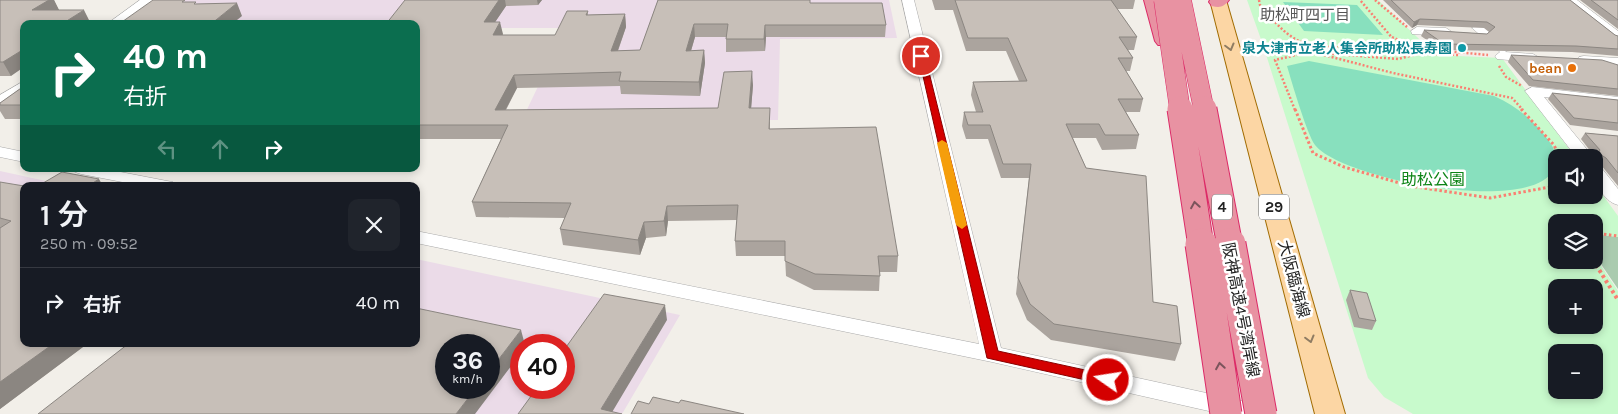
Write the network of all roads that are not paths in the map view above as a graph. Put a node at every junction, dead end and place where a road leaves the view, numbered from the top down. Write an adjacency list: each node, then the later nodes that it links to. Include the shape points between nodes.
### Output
1 (148, 0): 10 (street)
2 (908, 0): 34 (street)
3 (1153, 0): 17 (highway, bridge)
4 (1164, 0): 17 (highway, 阪神高速4号湾岸線 / 4, bridge)
5 (1168, 0): 13 (main road, via 1176,33)
6 (1181, 0): 22 (highway, 阪神高速4号湾岸線 / 4, bridge)
7 (1190, 0): 13 (main road); 22 (highway, bridge)
8 (1569, 0): 12 (street)
9 (1219, 1): 38 (main road, 大阪臨海線 / 29, one-way to 38)
10 (119, 20)
11 (1417, 31): 14 (street, via 1462,31 1507,57)
12 (1618, 37)
13 (1201, 58): 37 (main road)
14 (1550, 59)
15 (1570, 60): 16 (street)
16 (1618, 62)
17 (1174, 68): 35 (highway, 阪神高速4号湾岸線 / 4, one-way to 17, bridge)
18 (20, 88): 20 (street)
19 (1618, 101): 21 (street, via 1532,91)
20 (0, 102)
21 (1567, 131): 23 (street); 24 (street)
22 (1209, 133): 36 (highway, 阪神高速4号湾岸線 / 4, bridge)
23 (1584, 133)
24 (1580, 149)
25 (0, 152): 26 (street)
26 (20, 156)
27 (96, 172): 31 (street)
28 (1603, 175): 29 (street)
29 (1618, 180)
30 (1603, 181): 32 (street)
31 (147, 182)
32 (1618, 200)
33 (420, 238): 34 (street)
34 (992, 354): 36 (street)
35 (1226, 414)
36 (1261, 414)
37 (1273, 414)
38 (1330, 414)

